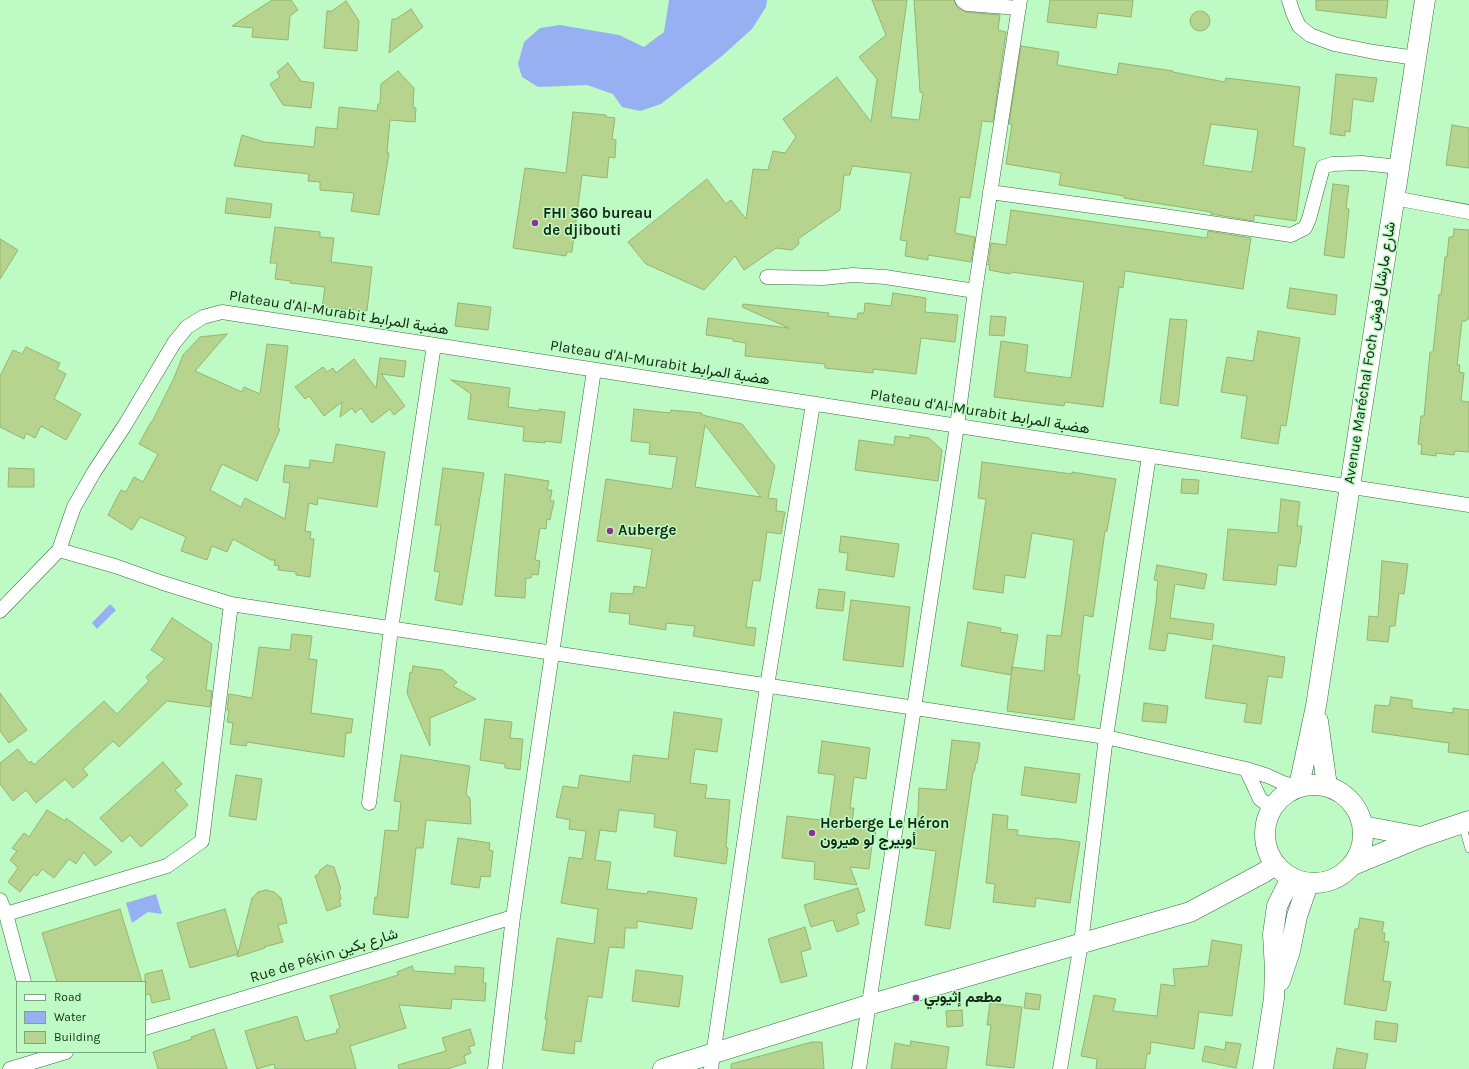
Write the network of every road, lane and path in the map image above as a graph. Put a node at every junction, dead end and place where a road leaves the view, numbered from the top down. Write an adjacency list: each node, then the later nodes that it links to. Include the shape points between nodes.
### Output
1 (962, 0): 4 (street, via 967,4)
2 (1289, 0): 5 (street, via 1299,26 1310,35 1334,44)
3 (1425, 0): 5 (street, Avenue Maréchal Foch شارع مارشال فوش)
4 (1020, 4): 7 (street)
5 (1416, 58): 6 (street, Avenue Maréchal Foch شارع مارشال فوش)
6 (1399, 167): 7 (street, via 1362,163 1332,164 1323,167 1305,228 1291,235); 8 (street, Avenue Maréchal Foch شارع مارشال فوش)
7 (990, 192): 11 (street)
8 (1394, 198): 9 (street); 17 (street, Avenue Maréchal Foch شارع مارشال فوش)
9 (1469, 212)
10 (767, 277): 11 (street, via 823,278 859,275)
11 (975, 292): 15 (street)
12 (434, 344): 13 (street, Plateau d'Al-Murabit هضبة المرابط); 19 (street, Plateau d'Al-Murabit هضبة المرابط, via 222,312 203,317 187,327 174,343 94,472 74,507); 22 (street)
13 (594, 370): 14 (street, Plateau d'Al-Murabit هضبة المرابط); 23 (street)
14 (813, 404): 15 (street, Plateau d'Al-Murabit هضبة المرابط); 24 (street)
15 (957, 426): 16 (street, Plateau d'Al-Murabit هضبة المرابط); 26 (street)
16 (1149, 456): 17 (street, Plateau d'Al-Murabit هضبة المرابط); 27 (street)
17 (1350, 487): 18 (street, Plateau d'Al-Murabit هضبة المرابط); 25 (street, Avenue Maréchal Foch شارع مارشال فوش)
18 (1469, 505)
19 (59, 550): 20 (street); 21 (street, Plateau d'Al-Murabit هضبة المرابط)
20 (231, 604): 22 (street); 41 (street, via 202,841 167,866)
21 (0, 611)
22 (391, 629): 23 (street); 31 (street)
23 (553, 653): 24 (street); 42 (street)
24 (768, 686): 26 (street); 49 (street)
25 (1316, 706): 29 (street); 30 (street)
26 (913, 708): 27 (street); 45 (street)
27 (1106, 737): 28 (street); 43 (street)
28 (1246, 769): 30 (street); 32 (street, via 1260,799)
29 (1327, 786): 30 (street, via 1313,784); 34 (street, via 1340,791 1351,800 1359,812)
30 (1298, 787): 32 (street, via 1283,795)
31 (369, 802)
32 (1272, 808): 37 (street, via 1266,822 1264,837)
33 (1465, 822): 35 (street); 36 (lane)
34 (1363, 826): 35 (street); 38 (street, via 1360,853)
35 (1421, 837): 38 (street)
36 (1469, 849)
37 (1275, 865): 39 (street, via 1282,872); 43 (street, via 1190,912)
38 (1353, 865): 39 (street, via 1344,874 1320,884)
39 (1300, 881): 55 (street, via 1277,906 1273,934 1274,998)
40 (0, 900): 41 (street)
41 (6, 914): 44 (street)
42 (513, 917): 46 (street, Rue de Pékin شارع بكين); 51 (street)
43 (1081, 943): 45 (street); 54 (street)
44 (24, 981)
45 (868, 1005): 49 (street); 53 (street)
46 (146, 1028)
47 (63, 1053): 48 (street)
48 (42, 1060): 50 (street)
49 (713, 1061): 52 (street)
50 (10, 1069)
51 (495, 1069)
52 (663, 1069)
53 (859, 1069)
54 (1060, 1069)
55 (1263, 1069)

